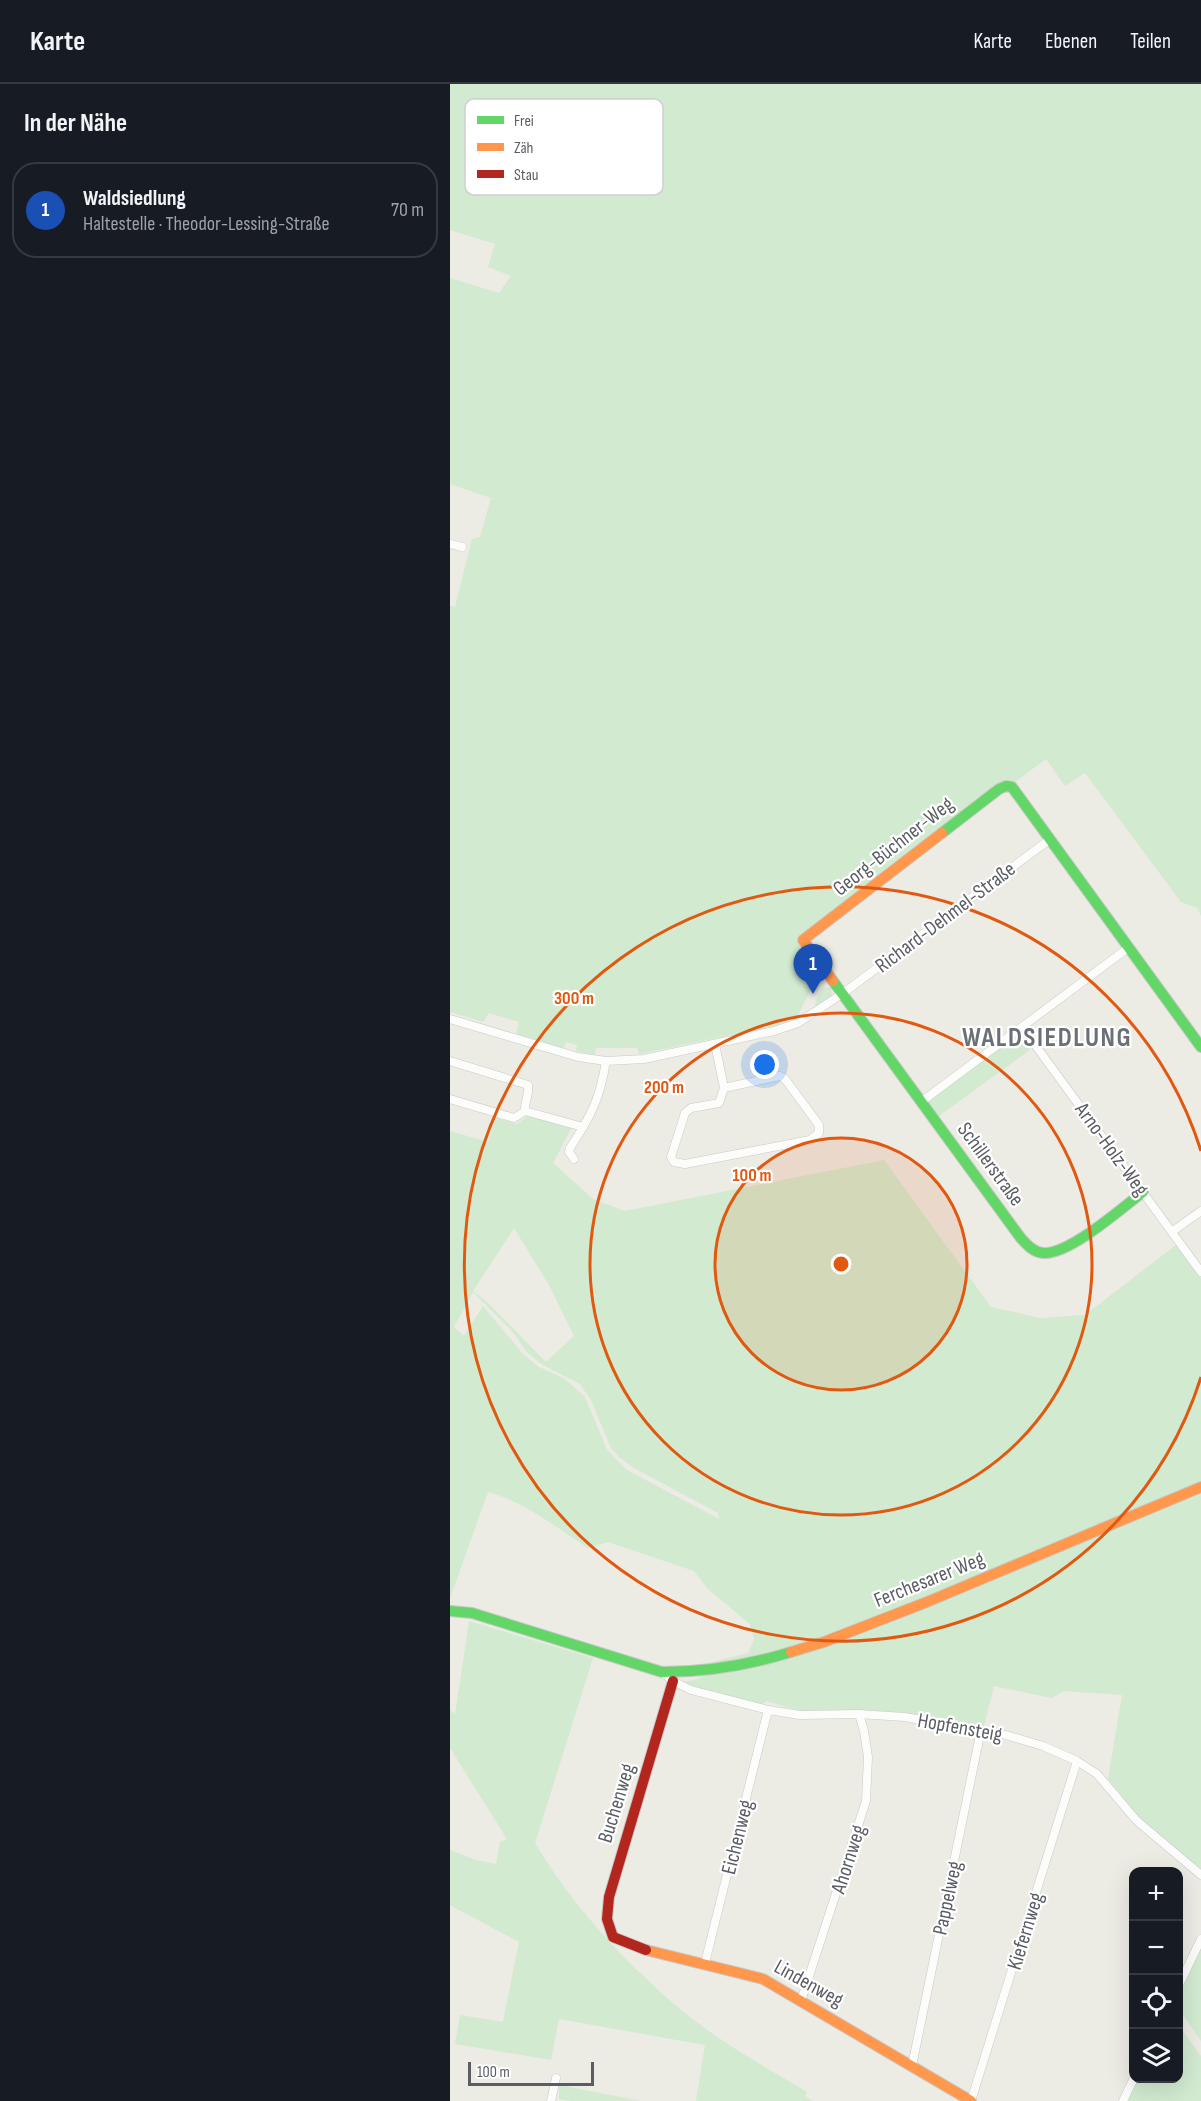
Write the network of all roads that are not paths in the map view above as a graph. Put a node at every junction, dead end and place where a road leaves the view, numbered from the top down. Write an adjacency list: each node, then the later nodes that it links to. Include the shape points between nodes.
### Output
1 (450, 544): 2 (street)
2 (462, 547)
3 (1048, 840): 4 (street); 5 (street, Richard-Dehmel-Straße); 5 (street, Georg-Büchner-Weg, via 1012,787 999,789 803,940)
4 (1128, 948): 7 (street); 9 (street)
5 (842, 994): 8 (street, Richard-Dehmel-Straße, via 798,1023); 14 (street, Schillerstraße)
6 (450, 1019): 11 (street, Richard-Dehmel-Straße, via 578,1057)
7 (1022, 1027): 14 (street); 18 (street, Arno-Holz-Weg)
8 (715, 1044): 11 (street, Richard-Dehmel-Straße, via 644,1059); 12 (street)
9 (1201, 1047)
10 (450, 1061): 15 (street, via 528,1085)
11 (606, 1061): 16 (street, via 594,1110)
12 (724, 1088): 12 (street, via 780,1076 819,1125 819,1133 810,1140 685,1164 674,1162 671,1157 685,1113 719,1102)
13 (450, 1099): 15 (street, via 514,1118)
14 (921, 1102): 18 (street, Schillerstraße, via 1031,1249 1043,1253 1071,1245)
15 (525, 1111): 16 (street)
16 (583, 1127): 17 (street, via 570,1148)
17 (574, 1159)
18 (1143, 1192): 20 (street, Arno-Holz-Weg)
19 (1201, 1211): 20 (street)
20 (1173, 1231): 21 (street, Arno-Holz-Weg)
21 (1201, 1272)
22 (1201, 1487): 24 (street, Ferchesarer Weg, via 824,1642 758,1662)
23 (450, 1611): 24 (street, Ferchesarer Weg, via 472,1613)
24 (662, 1672): 25 (street, Ferchesarer Weg)
25 (673, 1682): 26 (street, Hopfensteig); 31 (street, Buchenweg, via 607,1903)
26 (768, 1710): 27 (street, Hopfensteig); 33 (street, Eichenweg)
27 (859, 1714): 28 (street, Hopfensteig); 35 (street, Ahornweg, via 868,1757 866,1800)
28 (981, 1730): 29 (street, Hopfensteig, via 1019,1737); 36 (street, Pappelweg)
29 (1077, 1761): 30 (street, Hopfensteig, via 1103,1779 1137,1821); 40 (street, Kiefernweg)
30 (1201, 1875)
31 (613, 1937): 33 (street, Lindenweg, via 651,1951)
32 (1201, 1939): 34 (street)
33 (705, 1963): 35 (street, Lindenweg, via 763,1979)
34 (1183, 1978)
35 (801, 2001): 36 (street, Lindenweg)
36 (912, 2066): 40 (street, Lindenweg)
37 (556, 2078): 39 (street)
38 (1132, 2083): 41 (street)
39 (551, 2101)
40 (971, 2101)
41 (1123, 2101)

